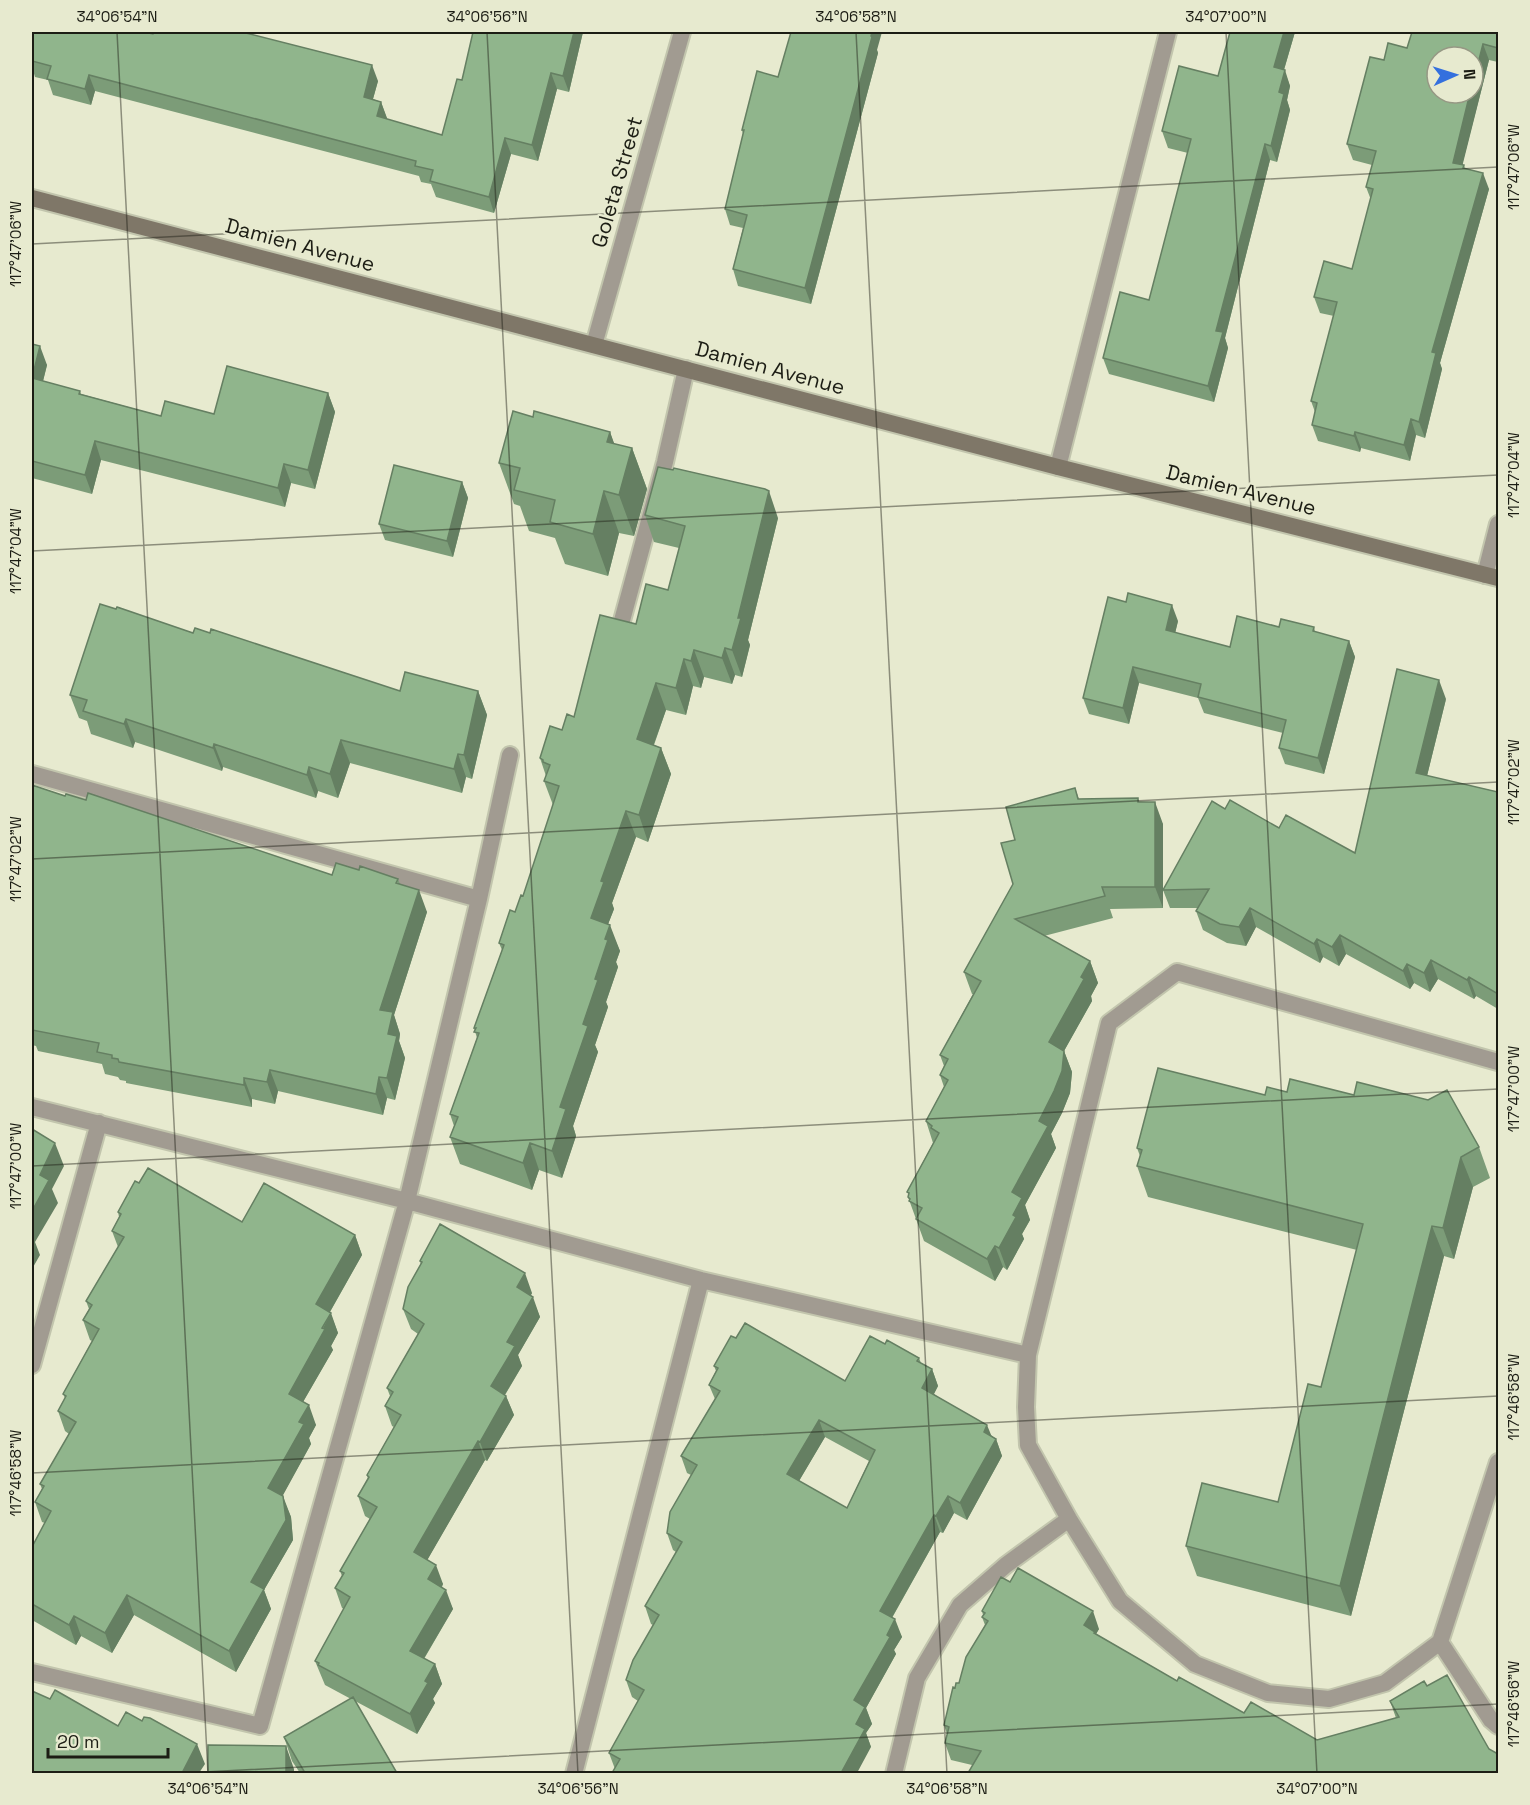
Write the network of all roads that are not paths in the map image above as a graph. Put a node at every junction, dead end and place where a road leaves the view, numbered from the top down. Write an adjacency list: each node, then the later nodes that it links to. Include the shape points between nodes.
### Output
1 (682, 32): 4 (street, Goleta Street)
2 (1168, 32): 6 (street)
3 (32, 198): 4 (main road, Damien Avenue)
4 (594, 345): 5 (main road, Damien Avenue)
5 (686, 369): 6 (main road, Damien Avenue); 9 (street)
6 (1058, 467): 8 (main road, Damien Avenue)
7 (1498, 524): 8 (street)
8 (1492, 576)
9 (620, 628)
10 (510, 755): 12 (street)
11 (32, 774): 12 (street)
12 (479, 899): 16 (street)
13 (1498, 1062): 18 (street, via 1177,972 1109,1023)
14 (32, 1107): 15 (street)
15 (99, 1123): 16 (street); 19 (street)
16 (406, 1201): 17 (street); 23 (street, via 261,1726)
17 (701, 1280): 18 (street); 25 (street)
18 (1028, 1355): 21 (street, via 1028,1445)
19 (32, 1365)
20 (1498, 1462): 22 (street)
21 (1069, 1519): 22 (street, via 1120,1601 1195,1664 1268,1693 1329,1700 1385,1683); 26 (street, via 1005,1565 960,1605 917,1678)
22 (1440, 1642): 24 (street)
23 (32, 1672)
24 (1498, 1726)
25 (574, 1773)
26 (894, 1773)

